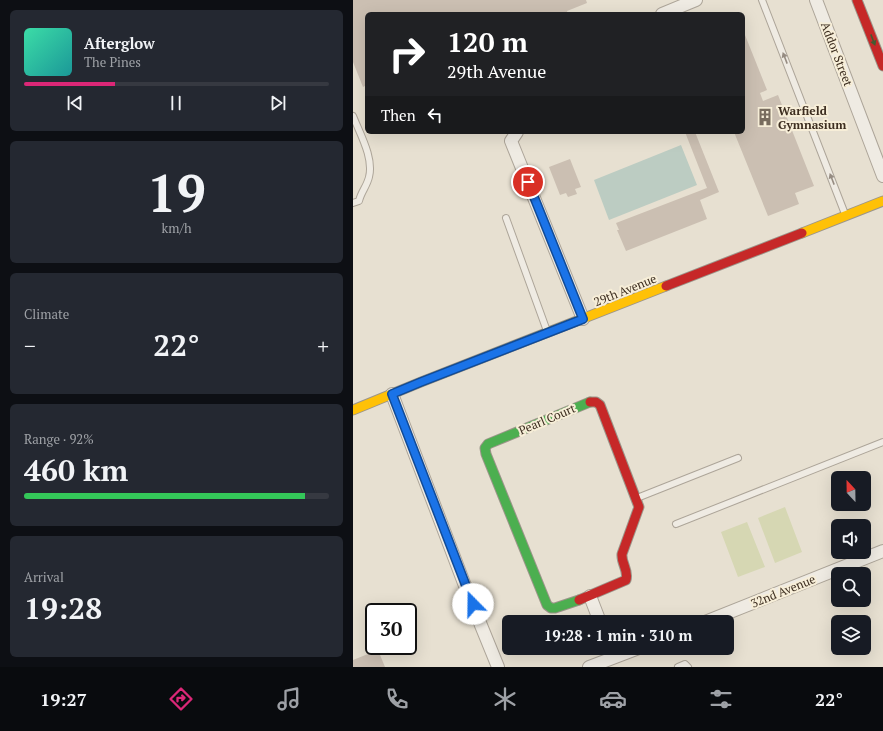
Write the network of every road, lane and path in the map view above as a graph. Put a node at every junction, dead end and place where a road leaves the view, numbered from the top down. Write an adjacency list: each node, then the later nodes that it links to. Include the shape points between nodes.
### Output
1 (696, 0): 5 (street)
2 (762, 0): 13 (lane, one-way to 2)
3 (816, 0): 10 (street, Addor Street)
4 (857, 0): 7 (street, one-way to 7)
5 (683, 10): 6 (street)
6 (672, 12)
7 (883, 66)
8 (353, 116): 12 (lane, via 370,158 371,169 359,201)
9 (514, 136): 15 (street)
10 (883, 176)
11 (883, 201): 13 (street, 29th Avenue)
12 (353, 203)
13 (846, 215): 15 (street, 29th Avenue)
14 (506, 218): 16 (lane)
15 (583, 319): 16 (street, 29th Avenue)
16 (547, 333): 17 (street, 29th Avenue)
17 (392, 394): 18 (street, 29th Avenue); 28 (street)
18 (353, 410)
19 (883, 442): 22 (lane)
20 (738, 458): 21 (lane)
21 (637, 498): 24 (street, Pearl Court, via 638,513 621,558 628,576 626,580); 24 (street, Pearl Court, via 600,405 596,402 590,402 488,444 485,448 547,605 555,608)
22 (676, 524)
23 (883, 551): 26 (street, 32nd Avenue)
24 (590, 596): 25 (street)
25 (597, 615)
26 (723, 615)
27 (610, 655): 29 (street)
28 (498, 667)
29 (589, 667)
30 (678, 667): 31 (lane, via 685,664)
31 (688, 667)

